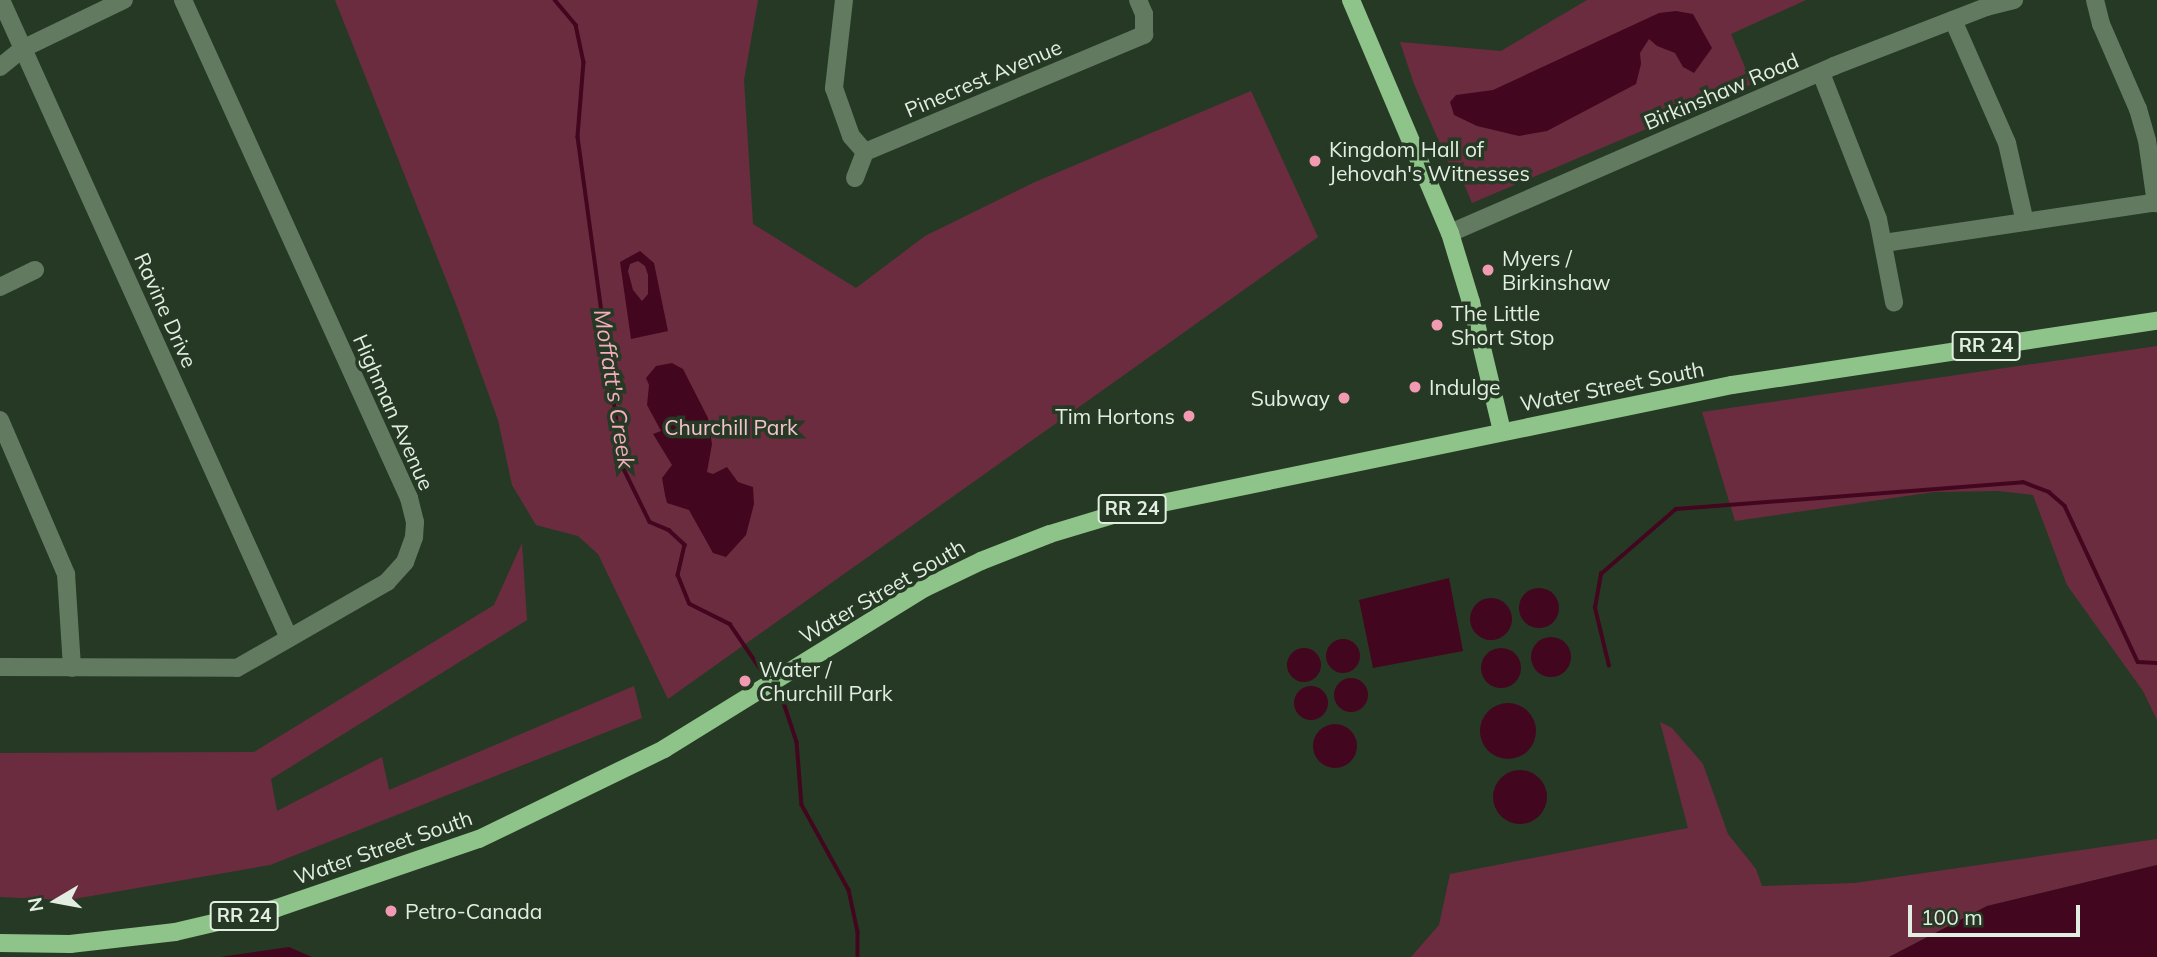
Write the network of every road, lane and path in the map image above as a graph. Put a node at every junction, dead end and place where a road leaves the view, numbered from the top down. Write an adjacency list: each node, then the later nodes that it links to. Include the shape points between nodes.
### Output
1 (1, 0): 10 (street, Ravine Drive)
2 (124, 0): 10 (street)
3 (183, 0): 25 (street, Highman Avenue, via 413,513 412,545 394,576)
4 (844, 0): 13 (street, via 834,88 850,136)
5 (1138, 0): 13 (street, Pinecrest Avenue, via 1144,34)
6 (1351, 0): 17 (main road)
7 (2014, 0): 9 (street, Birkinshaw Road)
8 (2095, 0): 15 (street, via 2138,109)
9 (1953, 20): 12 (street, Birkinshaw Road); 16 (street, via 2012,156)
10 (22, 49): 11 (street); 25 (street, Ravine Drive)
11 (0, 67)
12 (1821, 73): 17 (street, Birkinshaw Road); 18 (street, via 1865,180)
13 (865, 152): 14 (street)
14 (855, 178)
15 (2157, 203): 16 (street)
16 (2025, 222): 18 (street)
17 (1450, 233): 24 (main road)
18 (1884, 243): 21 (street)
19 (35, 270): 20 (street)
20 (0, 287)
21 (1894, 302)
22 (2157, 321): 24 (main road, Water Street South / RR 24, via 1732,385)
23 (0, 420): 27 (street, via 66,574)
24 (1502, 431): 28 (main road, Water Street South / RR 24, via 1166,501 1050,534 925,588 664,749 479,839 290,904 175,932 70,944)
25 (289, 638): 27 (street, Highman Avenue, via 230,670)
26 (0, 667): 27 (street, Highman Avenue)
27 (72, 668)
28 (0, 943)

